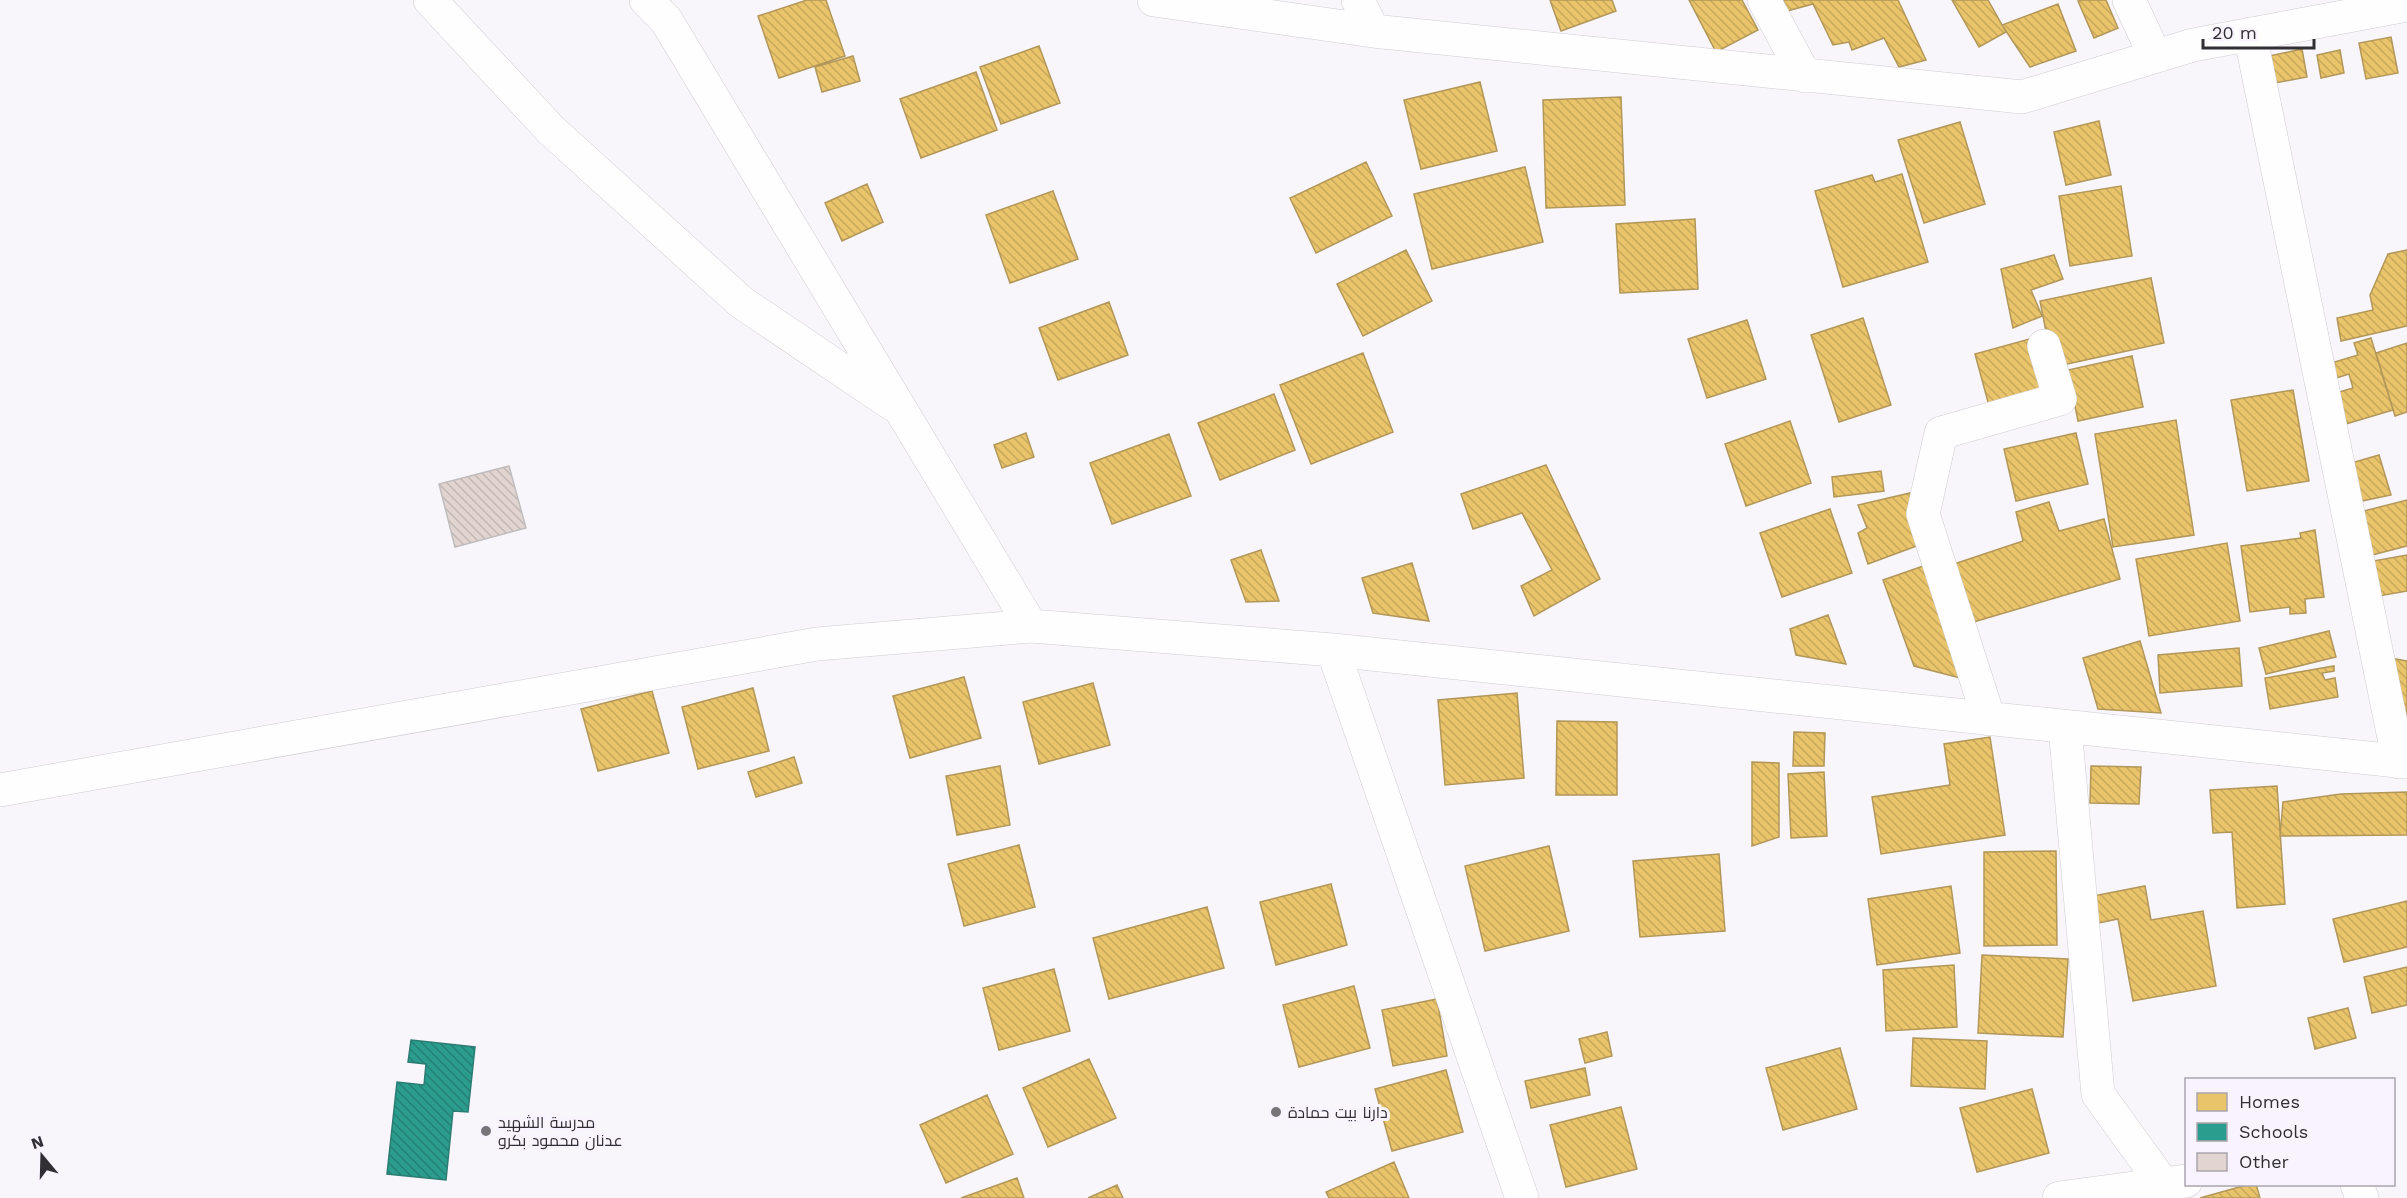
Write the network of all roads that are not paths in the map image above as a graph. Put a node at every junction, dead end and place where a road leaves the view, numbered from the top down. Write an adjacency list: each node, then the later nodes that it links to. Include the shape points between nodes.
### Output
1 (430, 0): 13 (street, via 550,130 741,302)
2 (646, 0): 13 (street, via 666,20)
3 (1154, 0): 8 (street)
4 (1358, 0): 8 (street)
5 (1764, 0): 11 (street)
6 (2130, 0): 10 (street)
7 (2407, 5): 9 (street)
8 (1373, 31): 11 (street)
9 (2250, 34): 10 (street); 18 (street)
10 (2155, 56): 11 (street, via 2022,97)
11 (1805, 76)
12 (2044, 345): 16 (street, via 2060,399 1941,433 1923,514)
13 (901, 410): 14 (street)
14 (1031, 626): 15 (street); 19 (street, via 817,644)
15 (1333, 650): 16 (street); 21 (street)
16 (1989, 719): 17 (street)
17 (2065, 728): 18 (street); 20 (street, via 2098,1094)
18 (2403, 762)
19 (0, 790)
20 (2175, 1182): 22 (street)
21 (1522, 1198)
22 (2060, 1198)

